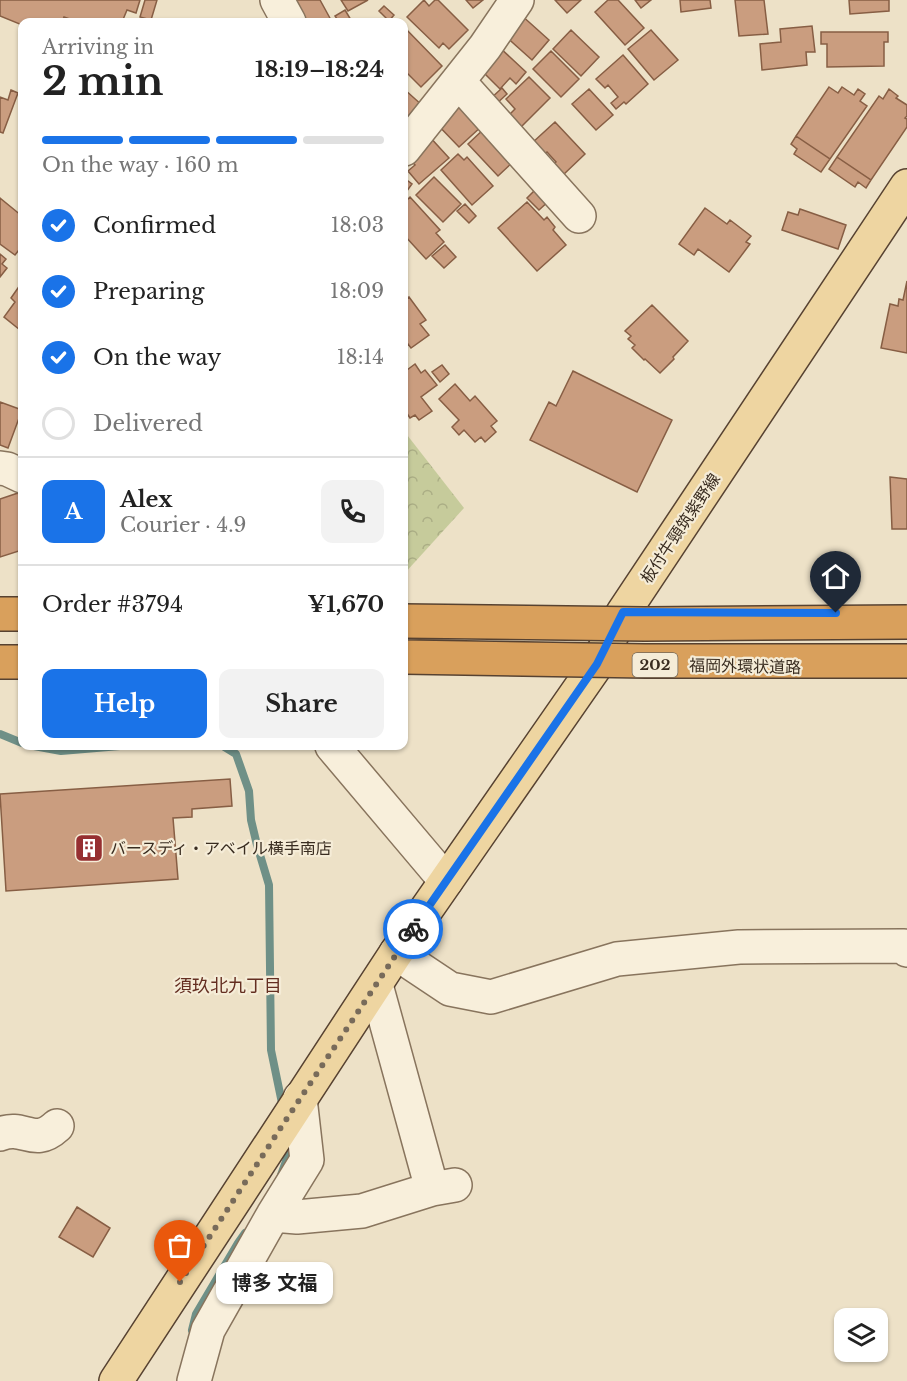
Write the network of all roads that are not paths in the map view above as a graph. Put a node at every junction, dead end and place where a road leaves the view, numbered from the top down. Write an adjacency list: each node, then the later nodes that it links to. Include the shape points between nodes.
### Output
1 (277, 0): 3 (street)
2 (517, 0): 4 (street)
3 (288, 18)
4 (458, 81): 5 (street); 7 (street)
5 (408, 144)
6 (907, 186): 10 (main road, 板付牛頸筑紫野線)
7 (579, 216)
8 (0, 468): 9 (street)
9 (18, 474)
10 (623, 612): 11 (highway); 14 (highway); 26 (main road, 板付牛頸筑紫野線)
11 (907, 613)
12 (0, 614): 13 (highway)
13 (18, 615)
14 (408, 615)
15 (408, 621): 18 (highway, bridge)
16 (0, 622): 17 (highway)
17 (18, 622)
18 (907, 622)
19 (0, 655): 20 (highway)
20 (18, 655)
21 (408, 657): 22 (highway, bridge)
22 (907, 660)
23 (0, 662): 24 (highway)
24 (18, 662)
25 (408, 664): 26 (highway, 福岡外環状道路 / 202)
26 (597, 664): 27 (highway, 福岡外環状道路 / 202); 29 (main road, 板付牛頸筑紫野線)
27 (907, 669)
28 (335, 750): 29 (street)
29 (446, 881): 31 (main road, 板付牛頸筑紫野線)
30 (906, 945): 31 (street, via 739,947 617,959 491,997 450,989)
31 (396, 953): 32 (main road, 板付牛頸筑紫野線)
32 (376, 985): 33 (main road, 板付牛頸筑紫野線); 36 (street, via 443,1187 363,1211 297,1217)
33 (300, 1098): 36 (street, via 307,1160); 37 (main road, 板付牛頸筑紫野線)
34 (57, 1126): 35 (street, via 40,1137 9,1130)
35 (0, 1134)
36 (273, 1215): 38 (street, via 208,1330)
37 (116, 1381)
38 (194, 1381)

